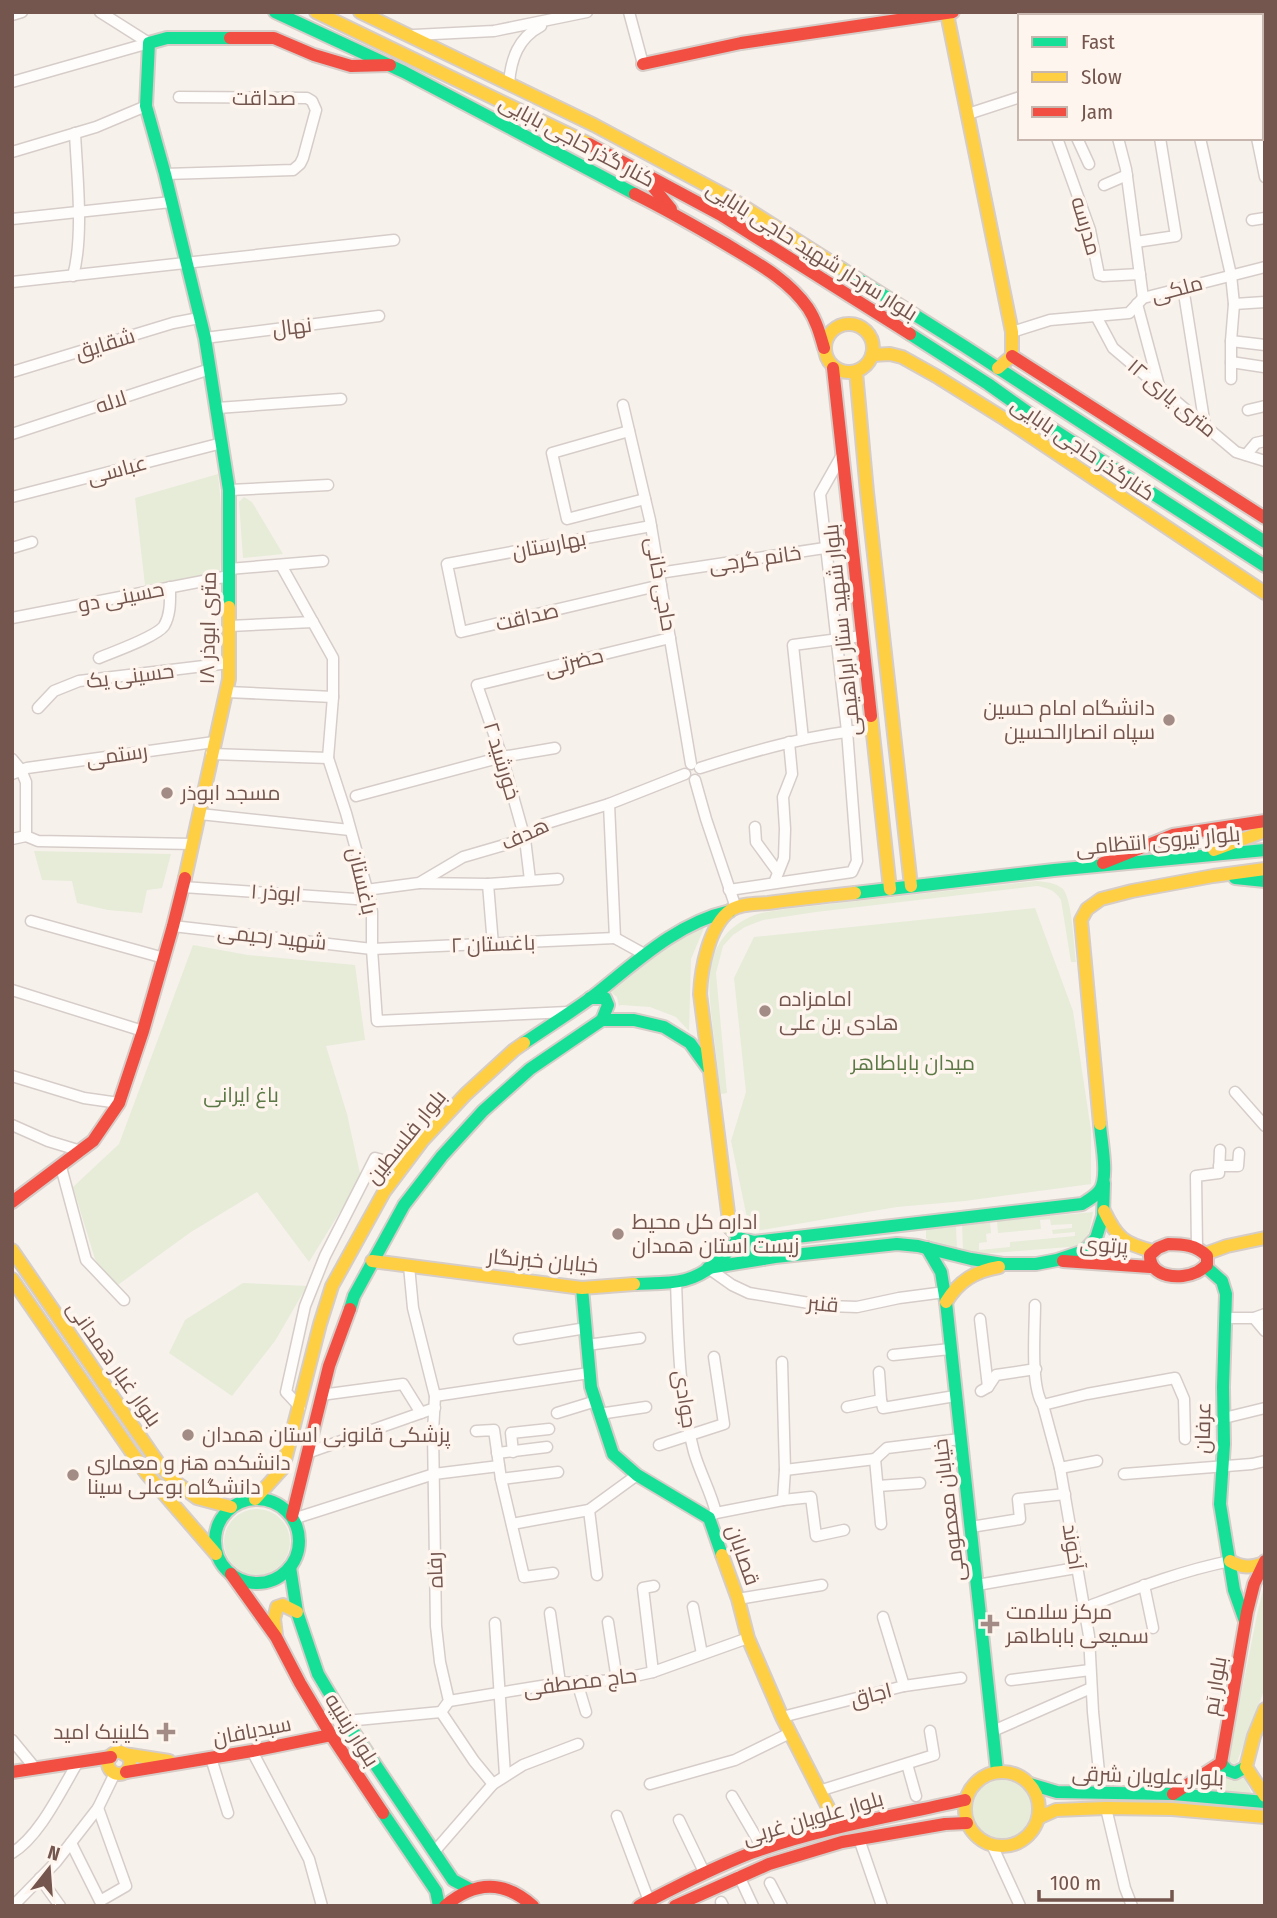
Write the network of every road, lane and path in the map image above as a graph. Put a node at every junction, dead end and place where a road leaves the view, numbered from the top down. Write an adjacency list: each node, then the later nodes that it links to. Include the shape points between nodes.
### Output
1 (22, 12): 9 (street)
2 (100, 12): 13 (street)
3 (316, 12): 31 (main road, بلوار سردار شهید حاجی بابایی)
4 (360, 12): 11 (main road, بلوار سردار شهید حاجی بابایی)
5 (587, 12): 10 (street)
6 (629, 12): 14 (street)
7 (950, 13): 14 (main road, via 741,43); 21 (main road)
8 (280, 14): 12 (main road); 15 (main road, کنار گذر حاجی بابایی)
9 (12, 15)
10 (551, 21): 11 (street, via 494,31); 17 (street, via 536,28 515,52)
11 (407, 35): 17 (main road, بلوار سردار شهید حاجی بابایی)
12 (274, 38): 13 (main road, via 167,38); 15 (main road, via 351,66)
13 (149, 43): 16 (street); 20 (main road, ۱۸ متری ابوذر)
14 (643, 64)
15 (390, 65): 38 (main road, کنار گذر حاجی بابایی)
16 (12, 82)
17 (509, 83): 67 (main road, بلوار سردار شهید حاجی بابایی, via 730,198)
18 (178, 97): 32 (street, صداقت, via 307,98 316,110 303,158 293,170)
19 (1018, 98): 21 (street)
20 (146, 106): 22 (street); 32 (main road, ۱۸ متری ابوذر)
21 (968, 114): 57 (main road)
22 (75, 133): 29 (street); 37 (street)
23 (1057, 140): 46 (street, مدرسه, via 1090,230 1099,275)
24 (1078, 140): 30 (street)
25 (1118, 140): 33 (street)
26 (1160, 140): 43 (street, via 1176,236)
27 (1200, 140): 47 (street)
28 (1262, 151): 34 (street)
29 (12, 152)
30 (1089, 164)
31 (640, 172): 38 (main road); 79 (main road, بلوار سردار شهید حاجی بابایی, via 823,278)
32 (165, 174): 36 (main road, ۱۸ متری ابوذر)
33 (1127, 176): 35 (street); 43 (street)
34 (1265, 177)
35 (1104, 186)
36 (171, 202): 37 (street); 44 (main road, ۱۸ متری ابوذر)
37 (79, 211): 40 (street); 48 (street)
38 (674, 214): 61 (main road, کنار گذر حاجی بابایی, via 774,272 810,312)
39 (1265, 218): 41 (street)
40 (12, 219)
41 (1252, 220)
42 (394, 240): 44 (street)
43 (1136, 242): 46 (street)
44 (186, 263): 48 (street); 56 (main road, ۱۸ متری ابوذر)
45 (1265, 267): 47 (street, ملکی)
46 (1140, 274): 51 (street)
47 (1231, 275): 50 (street, ملکی); 53 (street)
48 (73, 276): 49 (street)
49 (12, 282)
50 (1184, 287): 51 (street, ملکی); 80 (street)
51 (1140, 301): 55 (street, ملکی, via 1129,313); 72 (street)
52 (1265, 302): 53 (street)
53 (1234, 304): 59 (street)
54 (380, 316): 58 (street, نهال)
55 (1096, 316): 57 (street, ملکی, via 1050,320); 72 (street, ۱۲ متری یاری, via 1113,348)
56 (199, 318): 58 (main road, ۱۸ متری ابوذر); 69 (street, شقایق)
57 (1012, 332): 63 (main road)
58 (205, 338): 68 (main road, ۱۸ متری ابوذر)
59 (1231, 341): 60 (street); 64 (street)
60 (1265, 345)
61 (824, 348): 62 (main road, via 836,327 853,324 867,332); 66 (main road)
62 (872, 355): 70 (main road); 78 (main road, کنارگذر حاجی بابایی, via 902,357)
63 (1012, 356): 67 (main road); 92 (main road, کنارگذر حاجی بابایی)
64 (1231, 362): 65 (street); 71 (street)
65 (1264, 367)
66 (833, 368): 70 (main road); 85 (main road, بلوار شهید ستار ابراهیمی)
67 (998, 368): 95 (main road, بلوار سردار شهید حاجی بابایی)
68 (210, 369): 76 (main road, ۱۸ متری ابوذر); 82 (street, لاله)
69 (12, 372)
70 (856, 372): 146 (main road, بلوار شهید ستار ابراهیمی)
71 (1231, 379)
72 (1159, 387): 80 (street, ۱۲ متری یاری)
73 (341, 399): 76 (street)
74 (623, 405): 81 (street, حاجی خانی)
75 (1265, 406): 77 (street)
76 (216, 408): 84 (main road, ۱۸ متری ابوذر)
77 (1248, 410)
78 (1008, 421): 79 (main road); 107 (main road, کنارگذر حاجی بابایی)
79 (1040, 421): 102 (main road, بلوار سردار شهید حاجی بابایی)
80 (1205, 426): 86 (street, ۱۲ متری یاری)
81 (629, 430): 91 (street, حاجی خانی); 91 (street, via 552,453 567,519)
82 (12, 434)
83 (1265, 441): 86 (street, via 1256,443)
84 (222, 443): 89 (main road, ۱۸ متری ابوذر); 90 (street, عباسی)
85 (842, 455): 96 (main road, بلوار شهید ستار ابراهیمی); 98 (street, via 820,494)
86 (1246, 455): 87 (street, ۱۲ متری یاری)
87 (1265, 461)
88 (328, 485): 89 (street)
89 (229, 490): 103 (main road, ۱۸ متری ابوذر)
90 (12, 497)
91 (645, 499): 93 (street, حاجی خانی)
92 (1265, 519)
93 (651, 526): 100 (street, بهارستان); 104 (street, حاجی خانی)
94 (32, 542): 97 (street)
95 (1265, 542)
96 (852, 544): 98 (street, خانم گرجی); 111 (main road, بلوار شهید ستار ابراهیمی)
97 (12, 548)
98 (825, 549): 104 (street, خانم گرجی); 113 (street)
99 (323, 561): 101 (street, حسینی دو)
100 (447, 564): 105 (street, صداقت, via 461,632)
101 (281, 565): 103 (street, حسینی دو); 109 (street, باغستان)
102 (1265, 566)
103 (229, 572): 106 (street, حسینی دو); 110 (main road, ۱۸ متری ابوذر)
104 (659, 573): 105 (street, حاجی خانی)
105 (661, 585): 112 (street, حاجی خانی)
106 (170, 587): 108 (street, حسینی دو); 114 (street, via 170,611 163,628)
107 (1265, 593)
108 (12, 618)
109 (313, 622): 110 (street); 118 (street, باغستان, via 332,658)
110 (229, 626): 115 (main road, ۱۸ متری ابوذر)
111 (862, 636): 113 (street); 120 (main road, بلوار شهید ستار ابراهیمی)
112 (670, 638): 116 (street, حضرتی); 129 (street, حاجی خانی)
113 (836, 640): 121 (street); 122 (street, via 793,645)
114 (99, 658)
115 (229, 663): 117 (main road, ۱۸ متری ابوذر); 119 (street, حسینی یک, via 79,681 54,691)
116 (477, 685): 126 (street, خورشید ۲)
117 (227, 692): 118 (street); 124 (main road, ۱۸ متری ابوذر)
118 (333, 697): 127 (street, باغستان)
119 (38, 708)
120 (872, 729): 121 (street); 145 (main road, بلوار شهید ستار ابراهیمی)
121 (847, 731): 122 (street); 156 (street, via 857,861 852,872)
122 (803, 739): 123 (street)
123 (789, 743): 129 (street); 150 (street, via 792,775 783,797 784,858)
124 (212, 748): 127 (street, رستمی); 130 (street, رستمی); 135 (main road, ۱۸ متری ابوذر)
125 (555, 748): 126 (street)
126 (502, 757): 133 (street); 142 (street, خورشید ۲)
127 (328, 758): 138 (street, باغستان)
128 (12, 759): 130 (street)
129 (696, 766): 131 (street, via 687,766); 132 (street, via 701,775)
130 (16, 772): 140 (street, via 26,782)
131 (685, 774): 132 (street); 134 (street, هدف)
132 (695, 780): 161 (street)
133 (356, 796)
134 (609, 804): 142 (street, هدف, via 544,824); 166 (street)
135 (200, 814): 138 (street); 143 (main road, ۱۸ متری ابوذر)
136 (1265, 821): 148 (main road, via 1173,835)
137 (755, 827): 150 (street, via 756,842)
138 (351, 830): 162 (street, باغستان)
139 (1265, 831): 147 (main road)
140 (26, 836): 141 (street); 143 (street, via 38,841)
141 (12, 839)
142 (525, 839): 153 (street, خورشید ۲); 155 (street, هدف, via 463,857)
143 (193, 844): 159 (main road, ۱۸ متری ابوذر)
144 (1265, 850): 147 (main road, بلوار نیروی انتظامی)
145 (886, 855): 146 (main road, via 894,862); 160 (main road, بلوار شهید ستار ابراهیمی)
146 (907, 855): 158 (main road, بلوار شهید ستار ابراهیمی)
147 (1197, 857): 148 (main road, بلوار نیروی انتظامی)
148 (1096, 866): 158 (main road, بلوار نیروی انتظامی)
149 (1265, 869): 151 (main road, بلوار نیروی انتظامی)
150 (778, 872): 156 (street)
151 (1213, 876): 154 (main road, بلوار نیروی انتظامی); 188 (main road, بلوار نیروی انتظامی, via 1101,899 1081,920)
152 (558, 879): 153 (street)
153 (530, 880): 157 (street)
154 (1265, 881)
155 (419, 883): 157 (street); 162 (street, هدف)
156 (774, 883): 161 (street)
157 (488, 884): 167 (street)
158 (911, 886): 160 (main road)
159 (183, 887): 162 (street, ابوذر ۱); 165 (main road, ۱۸ متری ابوذر)
160 (890, 888): 163 (main road)
161 (729, 890): 163 (street)
162 (368, 895): 168 (street, باغستان)
163 (733, 909): 169 (main road, بلوار فلسطین, via 692,924); 176 (main road, via 712,936 700,973)
164 (31, 921): 170 (street)
165 (173, 926): 168 (street, شهید رحیمی); 170 (main road, ۱۸ متری ابوذر)
166 (615, 938): 167 (street, باغستان ۲); 169 (street)
167 (493, 945): 168 (street, باغستان ۲)
168 (372, 949): 173 (street, باغستان, via 377,1021)
169 (644, 954): 172 (main road, بلوار فلسطین)
170 (164, 958): 175 (main road, ۱۸ متری ابوذر)
171 (12, 990): 175 (street)
172 (590, 998): 173 (main road, بلوار فلسطین); 174 (main road, via 605,999 608,1005)
173 (569, 1012): 185 (main road, بلوار فلسطین, via 514,1050 466,1094)
174 (602, 1020): 176 (main road, via 634,1020 664,1027 690,1043); 198 (main road, بلوار فلسطین, via 530,1069 483,1111 404,1205)
175 (143, 1031): 179 (main road, ۱۸ متری ابوذر)
176 (709, 1068): 192 (main road, via 729,1227)
177 (12, 1076): 179 (street, via 84,1098)
178 (1236, 1091): 181 (street)
179 (120, 1103): 183 (main road, ۱۸ متری ابوذر)
180 (12, 1125): 183 (street)
181 (1265, 1126)
182 (1220, 1150): 186 (street)
183 (81, 1152): 187 (main road, ۱۸ متری ابوذر)
184 (1239, 1153): 186 (street, via 1238,1166)
185 (404, 1166): 231 (main road, بلوار فلسطین, via 384,1192 332,1286); 231 (street, via 375,1158 325,1256 305,1306 286,1392)
186 (1219, 1166): 196 (street, via 1219,1173 1196,1176)
187 (61, 1167): 189 (main road, ۱۸ متری ابوذر); 208 (street, via 86,1259)
188 (1104, 1183): 190 (main road); 192 (main road, via 1082,1204 754,1242)
189 (12, 1202)
190 (1104, 1211): 195 (main road, via 1120,1239); 199 (main road, via 1090,1247)
191 (1265, 1238): 196 (main road, پرتوی)
192 (738, 1239): 197 (main road, via 746,1250); 203 (main road, خیابان خبرنگار)
193 (927, 1248): 197 (main road, خیابان خبرنگار, via 897,1244); 200 (main road, خیابان خبرنگار); 207 (main road, خیابان معصومی, via 941,1272)
194 (12, 1250): 267 (main road, بلوار غبار همدانی, via 159,1464 197,1498)
195 (1153, 1251): 196 (main road, پرتوی, via 1179,1244); 202 (main road, پرتوی)
196 (1202, 1256): 202 (main road, پرتوی, via 1198,1272 1184,1275 1164,1274); 211 (main road, عرفان, via 1222,1281)
197 (764, 1259): 203 (main road, خیابان خبرنگار)
198 (372, 1261): 201 (main road, خیابان خبرنگار); 226 (main road, بلوار فلسطین, via 340,1332)
199 (1056, 1261): 200 (main road); 202 (main road, پرتوی)
200 (1014, 1265): 207 (main road, via 971,1275)
201 (409, 1266): 206 (main road, خیابان خبرنگار); 227 (street, رفاه, via 413,1308)
202 (1150, 1267)
203 (708, 1268): 205 (main road, خیابان خبرنگار); 207 (street, قنبر, via 749,1293 827,1306)
204 (12, 1279): 275 (main road, بلوار غبار همدانی, via 146,1474)
205 (676, 1281): 206 (main road, خیابان خبرنگار); 242 (street, جوادی, via 682,1389)
206 (582, 1288): 214 (main road, قصابان)
207 (945, 1297): 219 (main road, خیابان معصومی)
208 (124, 1300)
209 (1035, 1305): 223 (street, آخوند)
210 (1265, 1314): 212 (street)
211 (1226, 1318): 212 (street); 239 (main road, عرفان)
212 (1254, 1318): 215 (street)
213 (980, 1319): 223 (street, via 984,1389 996,1375)
214 (586, 1328): 217 (street); 218 (main road, قصابان)
215 (1265, 1331)
216 (640, 1338): 218 (street)
217 (519, 1339)
218 (587, 1345): 225 (main road, قصابان)
219 (950, 1349): 220 (street); 228 (main road, خیابان معصومی)
220 (893, 1355)
221 (714, 1357): 242 (street, via 724,1424)
222 (782, 1362): 256 (street)
223 (1036, 1369): 230 (street, آخوند)
224 (879, 1372): 229 (street)
225 (589, 1373): 227 (street); 232 (main road, قصابان)
226 (321, 1395): 237 (street, via 403,1384); 248 (main road, بلوار فلسطین)
227 (435, 1396): 235 (street, رفاه)
228 (955, 1396): 229 (street, via 883,1408); 243 (main road, خیابان معصومی)
229 (881, 1401): 234 (street)
230 (1044, 1405): 244 (street, via 1175,1378 1184,1399); 255 (street, آخوند)
231 (300, 1407): 265 (main road, بلوار فلسطین, via 283,1468)
232 (598, 1407): 233 (street); 238 (street); 260 (main road, قصابان, via 613,1454)
233 (646, 1407)
234 (847, 1407)
235 (435, 1408): 237 (street); 258 (street, رفاه)
236 (1265, 1408): 239 (street)
237 (421, 1413): 248 (street)
238 (557, 1413)
239 (1224, 1418): 254 (main road, عرفان)
240 (549, 1429): 247 (street, via 511,1433)
241 (476, 1431): 249 (street, via 494,1430)
242 (691, 1435): 245 (street); 269 (street, جوادی, via 712,1498)
243 (960, 1439): 250 (street, via 887,1448); 273 (main road, خیابان معصومی)
244 (1185, 1439)
245 (659, 1445)
246 (547, 1447): 247 (street)
247 (513, 1452): 249 (street)
248 (307, 1453): 270 (main road, بلوار فلسطین)
249 (497, 1453): 253 (street)
250 (875, 1459): 256 (street); 263 (street)
251 (1097, 1461): 255 (street)
252 (1265, 1461): 254 (street)
253 (499, 1466): 258 (street); 261 (street)
254 (1222, 1466): 259 (street); 276 (main road, عرفان, via 1220,1504)
255 (1060, 1468): 264 (street, آخوند)
256 (785, 1470): 266 (street)
257 (558, 1472): 261 (street)
258 (434, 1474): 270 (street); 310 (street, رفاه, via 436,1626)
259 (1124, 1474)
260 (637, 1475): 268 (street); 269 (main road, قصابان)
261 (501, 1479): 271 (street)
262 (920, 1483): 263 (street)
263 (878, 1486): 272 (street)
264 (1065, 1494): 273 (street, via 1018,1499 1020,1519); 279 (street, آخوند)
265 (255, 1499): 267 (main road); 270 (main road, via 280,1506)
266 (783, 1500): 269 (street); 274 (street, via 811,1497 816,1536)
267 (231, 1507): 275 (main road, via 216,1528)
268 (589, 1510): 271 (street); 282 (street)
269 (713, 1515): 287 (main road, قصابان)
270 (292, 1518): 278 (main road, via 299,1544)
271 (512, 1524): 280 (street, via 524,1577)
272 (881, 1524)
273 (971, 1527): 284 (main road, خیابان معصومی)
274 (844, 1530)
275 (216, 1554): 281 (main road)
276 (1230, 1561): 277 (main road, via 1248,1569); 286 (street); 293 (main road, عرفان)
277 (1264, 1562): 293 (main road, بلوار بَم)
278 (290, 1567): 281 (main road, via 280,1576 256,1583); 290 (main road, بلوار زینبیه)
279 (1076, 1567): 284 (street); 289 (street, آخوند)
280 (553, 1573)
281 (231, 1574): 297 (main road, بلوار زینبیه)
282 (597, 1575)
283 (822, 1585): 287 (street)
284 (977, 1585): 317 (main road, خیابان معصومی)
285 (654, 1586): 301 (street, via 643,1588)
286 (1144, 1586): 289 (street); 296 (street)
287 (738, 1598): 298 (main road, قصابان)
288 (693, 1607): 299 (street)
289 (1084, 1608): 300 (street, آخوند)
290 (297, 1612): 297 (main road, via 288,1606 277,1607); 315 (main road, بلوار زینبیه, via 318,1674)
291 (551, 1613): 306 (street)
292 (883, 1617): 307 (street)
293 (1245, 1621): 329 (main road, بلوار بَم)
294 (608, 1622): 304 (street)
295 (495, 1623): 309 (street)
296 (1153, 1628)
297 (276, 1637): 319 (main road, بلوار زینبیه)
298 (748, 1638): 299 (street, حاج مصطفی); 314 (main road, قصابان)
299 (702, 1654): 301 (street, حاج مصطفی)
300 (1090, 1670): 303 (street); 308 (street, آخوند)
301 (653, 1672): 304 (street, حاج مصطفی)
302 (961, 1678): 307 (street, اجاق)
303 (1011, 1680)
304 (617, 1681): 305 (street, حاج مصطفی)
305 (577, 1682): 306 (street, حاج مصطفی); 313 (street)
306 (560, 1683): 309 (street, حاج مصطفی)
307 (904, 1686): 314 (street, اجاق)
308 (1091, 1688): 317 (street); 340 (street, آخوند)
309 (499, 1693): 310 (street, حاج مصطفی); 335 (street)
310 (449, 1701): 312 (street)
311 (1265, 1709): 330 (main road)
312 (441, 1712): 315 (street); 336 (street)
313 (586, 1712)
314 (782, 1717): 318 (main road, قصابان)
315 (346, 1721): 360 (main road, بلوار زینبیه)
316 (930, 1731): 328 (street, via 934,1755)
317 (993, 1731): 332 (main road, خیابان معصومی)
318 (790, 1733): 337 (street, via 735,1760); 339 (main road, قصابان)
319 (331, 1735): 322 (main road, سبدبافان); 367 (main road, بلوار زینبیه)
320 (12, 1740): 331 (street)
321 (578, 1744): 335 (street)
322 (252, 1751): 325 (main road, سبدبافان); 371 (street, via 309,1859)
323 (124, 1754): 324 (main road); 327 (main road, سبدبافان); 334 (main road, via 130,1762)
324 (111, 1757): 326 (main road); 334 (main road, via 109,1766)
325 (211, 1758): 327 (main road, سبدبافان); 349 (street)
326 (78, 1762): 331 (main road); 361 (street, via 38,1828)
327 (180, 1763): 334 (main road, سبدبافان)
328 (907, 1763): 339 (street); 342 (street)
329 (1221, 1763): 330 (main road, via 1231,1773); 341 (main road)
330 (1247, 1767): 343 (main road)
331 (35, 1768): 333 (main road)
332 (997, 1771): 338 (main road, via 1010,1772); 344 (main road, via 977,1780)
333 (12, 1772)
334 (121, 1772): 347 (street)
335 (505, 1775): 336 (street)
336 (493, 1784): 360 (street)
337 (650, 1784)
338 (1030, 1784): 340 (main road, بلوار علویان شرقی, via 1057,1792); 352 (main road, via 1037,1794)
339 (820, 1791): 355 (main road, قصابان)
340 (1101, 1792): 341 (main road, بلوار علویان شرقی)
341 (1172, 1794): 345 (main road, بلوار علویان شرقی)
342 (916, 1796)
343 (1265, 1796)
344 (965, 1800): 354 (main road); 355 (main road, بلوار علویان غربی)
345 (1265, 1802)
346 (732, 1803): 359 (street)
347 (98, 1808): 357 (street); 357 (street, via 126,1885 100,1901)
348 (1106, 1808): 351 (main road, بلوار علویان شرقی); 352 (main road, بلوار علویان شرقی, via 1056,1810); 382 (street)
349 (228, 1813)
350 (617, 1816): 370 (street)
351 (1265, 1817)
352 (1038, 1818): 358 (main road, via 1034,1829 1016,1844)
353 (680, 1820): 364 (street)
354 (967, 1823): 356 (main road, بلوار علویان غربی); 358 (main road, via 982,1841)
355 (838, 1827): 359 (main road, بلوار علویان غربی)
356 (859, 1839): 362 (main road, بلوار علویان غربی); 380 (street)
357 (71, 1843): 366 (street)
358 (992, 1845): 381 (street)
359 (766, 1849): 362 (main road); 364 (main road, بلوار علویان غربی)
360 (434, 1852): 363 (main road, بلوار زینبیه)
361 (12, 1853)
362 (774, 1862): 365 (main road, بلوار علویان غربی)
363 (444, 1867): 367 (main road, via 436,1877); 369 (main road, بلوار زینبیه, via 453,1880)
364 (705, 1874): 370 (main road, بلوار علویان غربی)
365 (739, 1877): 377 (main road, بلوار علویان غربی); 378 (street)
366 (40, 1878): 372 (street); 373 (street)
367 (428, 1878): 374 (main road, بلوار زینبیه)
368 (770, 1883): 379 (street)
369 (470, 1889): 375 (main road); 376 (main road, via 507,1888)
370 (644, 1903)
371 (319, 1905)
372 (13, 1906)
373 (60, 1906)
374 (439, 1906)
375 (445, 1906)
376 (533, 1906)
377 (675, 1906)
378 (753, 1906)
379 (782, 1906)
380 (882, 1906)
381 (1020, 1906)
382 (1132, 1906)

